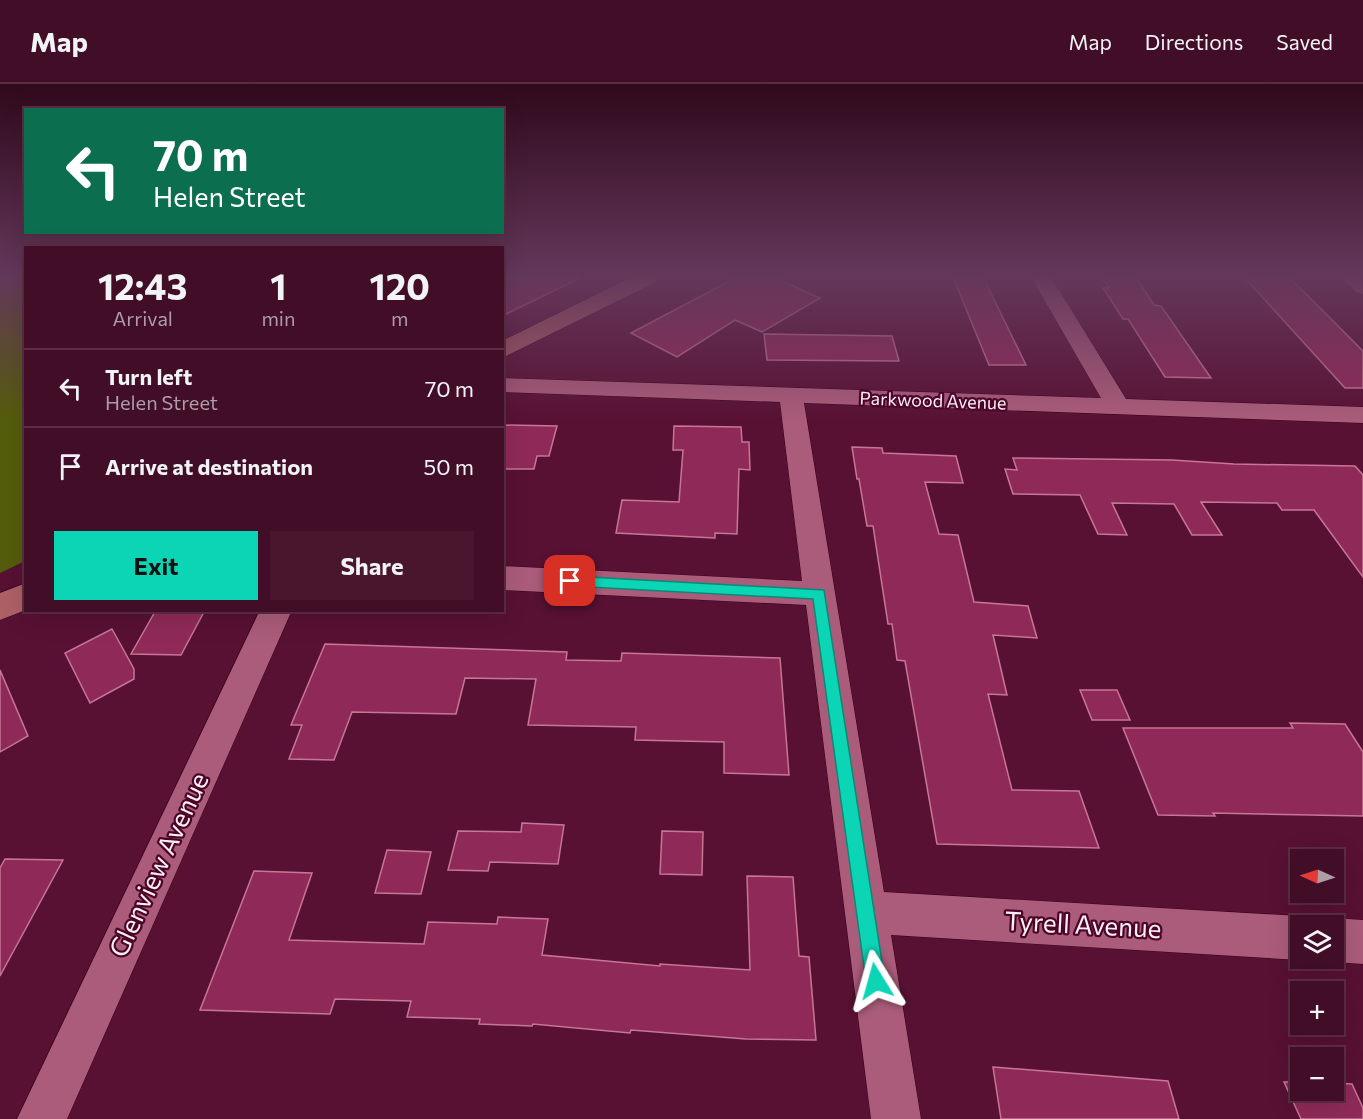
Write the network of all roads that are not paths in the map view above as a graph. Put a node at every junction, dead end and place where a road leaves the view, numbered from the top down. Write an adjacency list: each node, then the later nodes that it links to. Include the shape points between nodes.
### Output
1 (552, 325): 3 (main road)
2 (1070, 325): 6 (street)
3 (504, 350)
4 (504, 385): 5 (street, Parkwood Avenue)
5 (791, 396): 6 (street, Parkwood Avenue); 9 (street)
6 (1118, 406): 7 (street, Parkwood Avenue)
7 (1363, 415)
8 (504, 578): 9 (street)
9 (819, 594): 13 (street)
10 (24, 596): 11 (main road)
11 (0, 607)
12 (275, 612): 17 (street, Glenview Avenue)
13 (866, 912): 14 (street, Tyrell Avenue); 18 (street)
14 (1290, 937)
15 (1344, 941): 16 (street)
16 (1363, 942)
17 (42, 1119)
18 (896, 1119)

